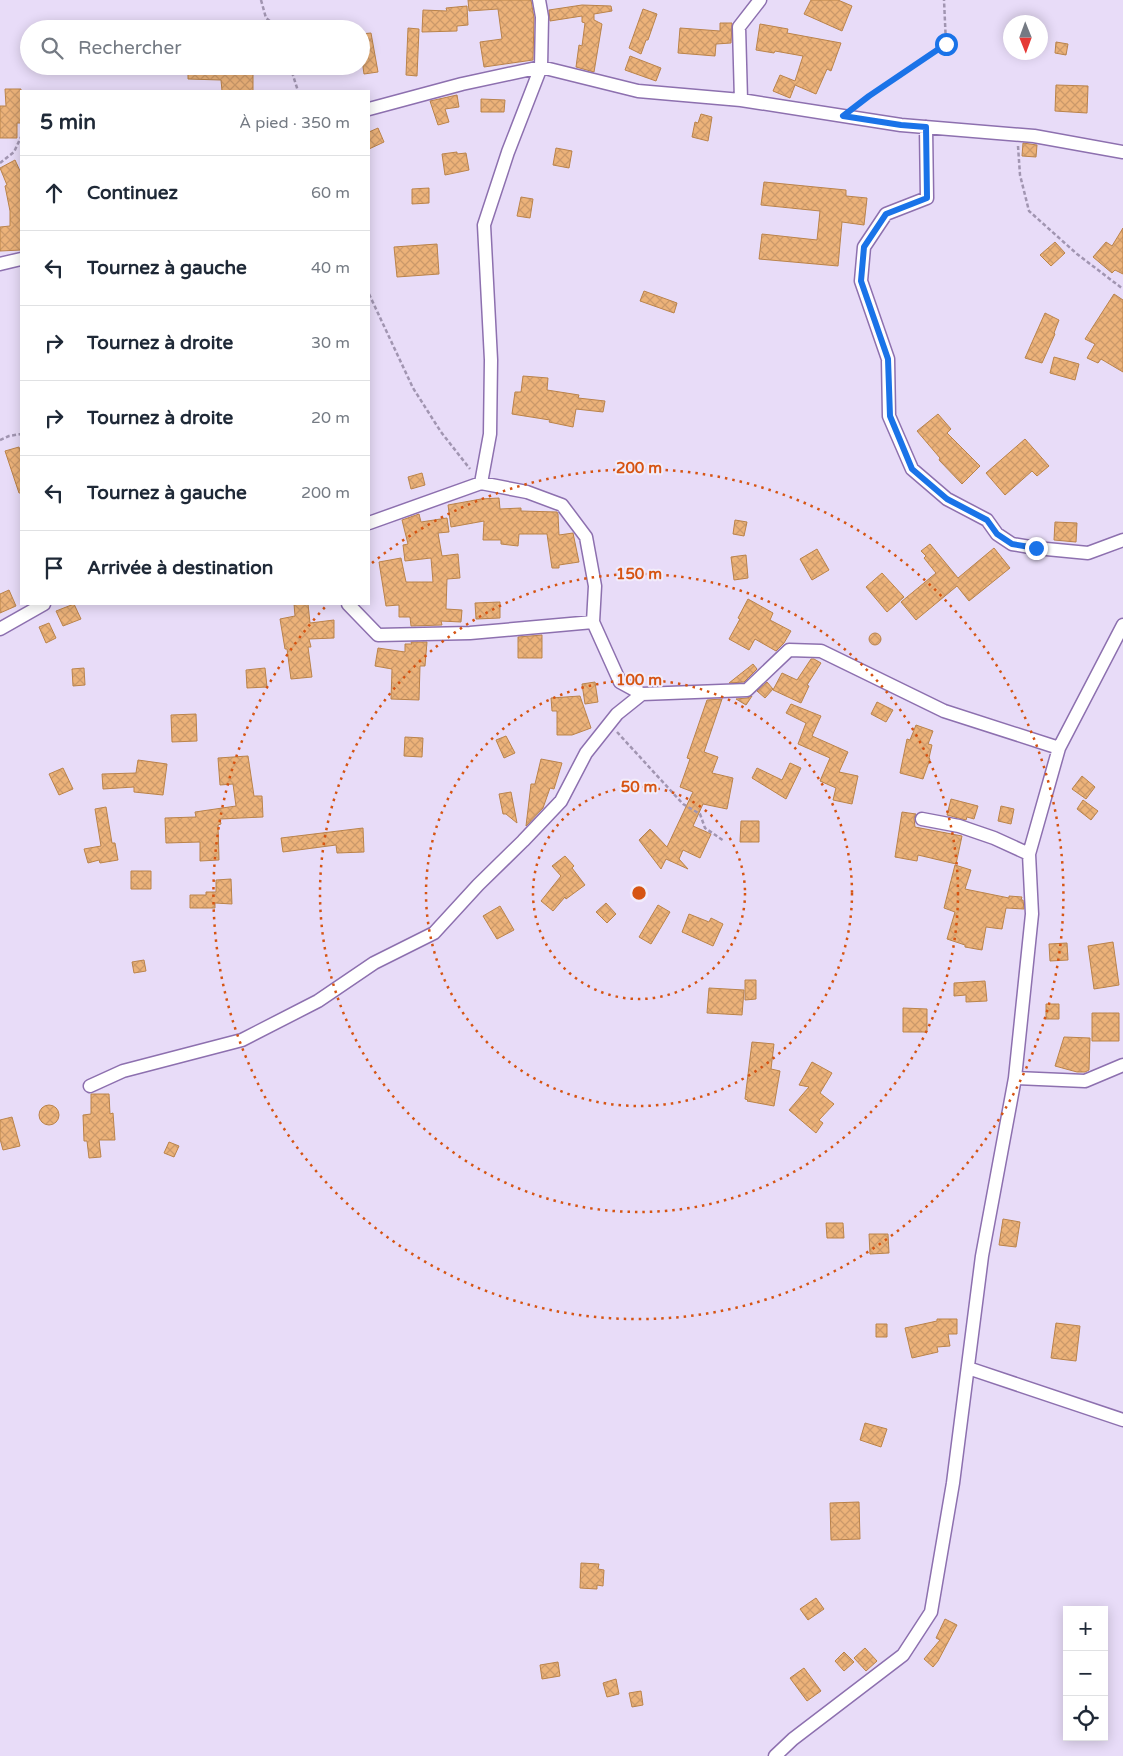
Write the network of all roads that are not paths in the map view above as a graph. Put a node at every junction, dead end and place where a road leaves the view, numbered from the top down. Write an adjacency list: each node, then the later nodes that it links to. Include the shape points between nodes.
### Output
1 (539, 0): 3 (street)
2 (760, 0): 4 (street, via 739,28)
3 (541, 67): 4 (street, via 638,91); 5 (street); 10 (street, via 484,225 491,360 490,434)
4 (741, 100): 6 (street)
5 (370, 108)
6 (926, 127): 7 (street, via 1017,135); 12 (street, via 927,198 886,214 864,247 861,281 888,359 890,416 912,469 947,499 987,520 997,534 1012,544 1088,553)
7 (1123, 152)
8 (20, 259): 9 (street)
9 (0, 264)
10 (481, 482): 11 (street); 15 (street, via 527,492 562,505 586,537 595,586)
11 (370, 524)
12 (1123, 540)
13 (42, 605): 17 (street)
14 (349, 605): 15 (street, via 378,635 470,633)
15 (593, 622): 18 (street, via 620,682)
16 (1123, 624): 19 (street)
17 (0, 629)
18 (642, 694): 19 (street, via 747,690 789,650 821,651 944,711); 24 (street, via 617,714 586,753 561,801 434,933 374,963 318,1001 242,1040 123,1071)
19 (1059, 748): 21 (street)
20 (922, 819): 21 (street, via 959,826)
21 (1029, 854): 23 (street, via 1032,914)
22 (1123, 1065): 23 (street, via 1085,1081)
23 (1015, 1078): 25 (street, via 982,1256)
24 (90, 1086)
25 (968, 1368): 26 (street); 27 (street, via 931,1612 903,1655)
26 (1123, 1420)
27 (775, 1756)

